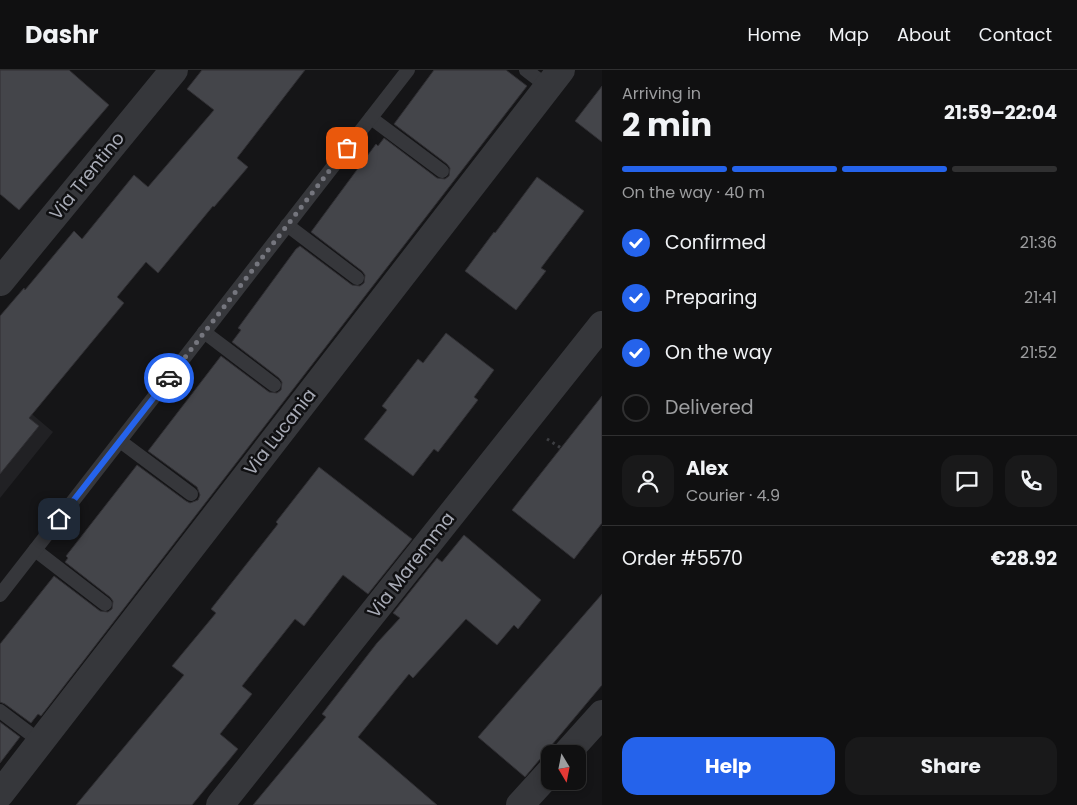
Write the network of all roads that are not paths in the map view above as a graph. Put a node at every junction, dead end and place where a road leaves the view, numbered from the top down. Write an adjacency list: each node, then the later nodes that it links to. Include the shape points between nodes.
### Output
1 (174, 70): 9 (street, Via Trentino)
2 (408, 70): 5 (lane)
3 (526, 70): 4 (lane)
4 (554, 78): 20 (street, Via Lucania)
5 (371, 118): 6 (lane); 7 (lane)
6 (442, 171)
7 (287, 225): 8 (lane); 11 (lane)
8 (357, 278)
9 (0, 282)
10 (602, 325): 24 (street, Via Maremma)
11 (204, 332): 12 (lane); 13 (lane)
12 (274, 386)
13 (120, 441): 14 (lane); 15 (lane)
14 (191, 494)
15 (35, 550): 16 (lane); 17 (lane)
16 (0, 595)
17 (105, 604)
18 (0, 711): 20 (lane)
19 (602, 714): 21 (street)
20 (41, 742): 23 (street, Via Lucania)
21 (574, 745)
22 (541, 782): 25 (street)
23 (0, 794)
24 (220, 805)
25 (520, 805)

